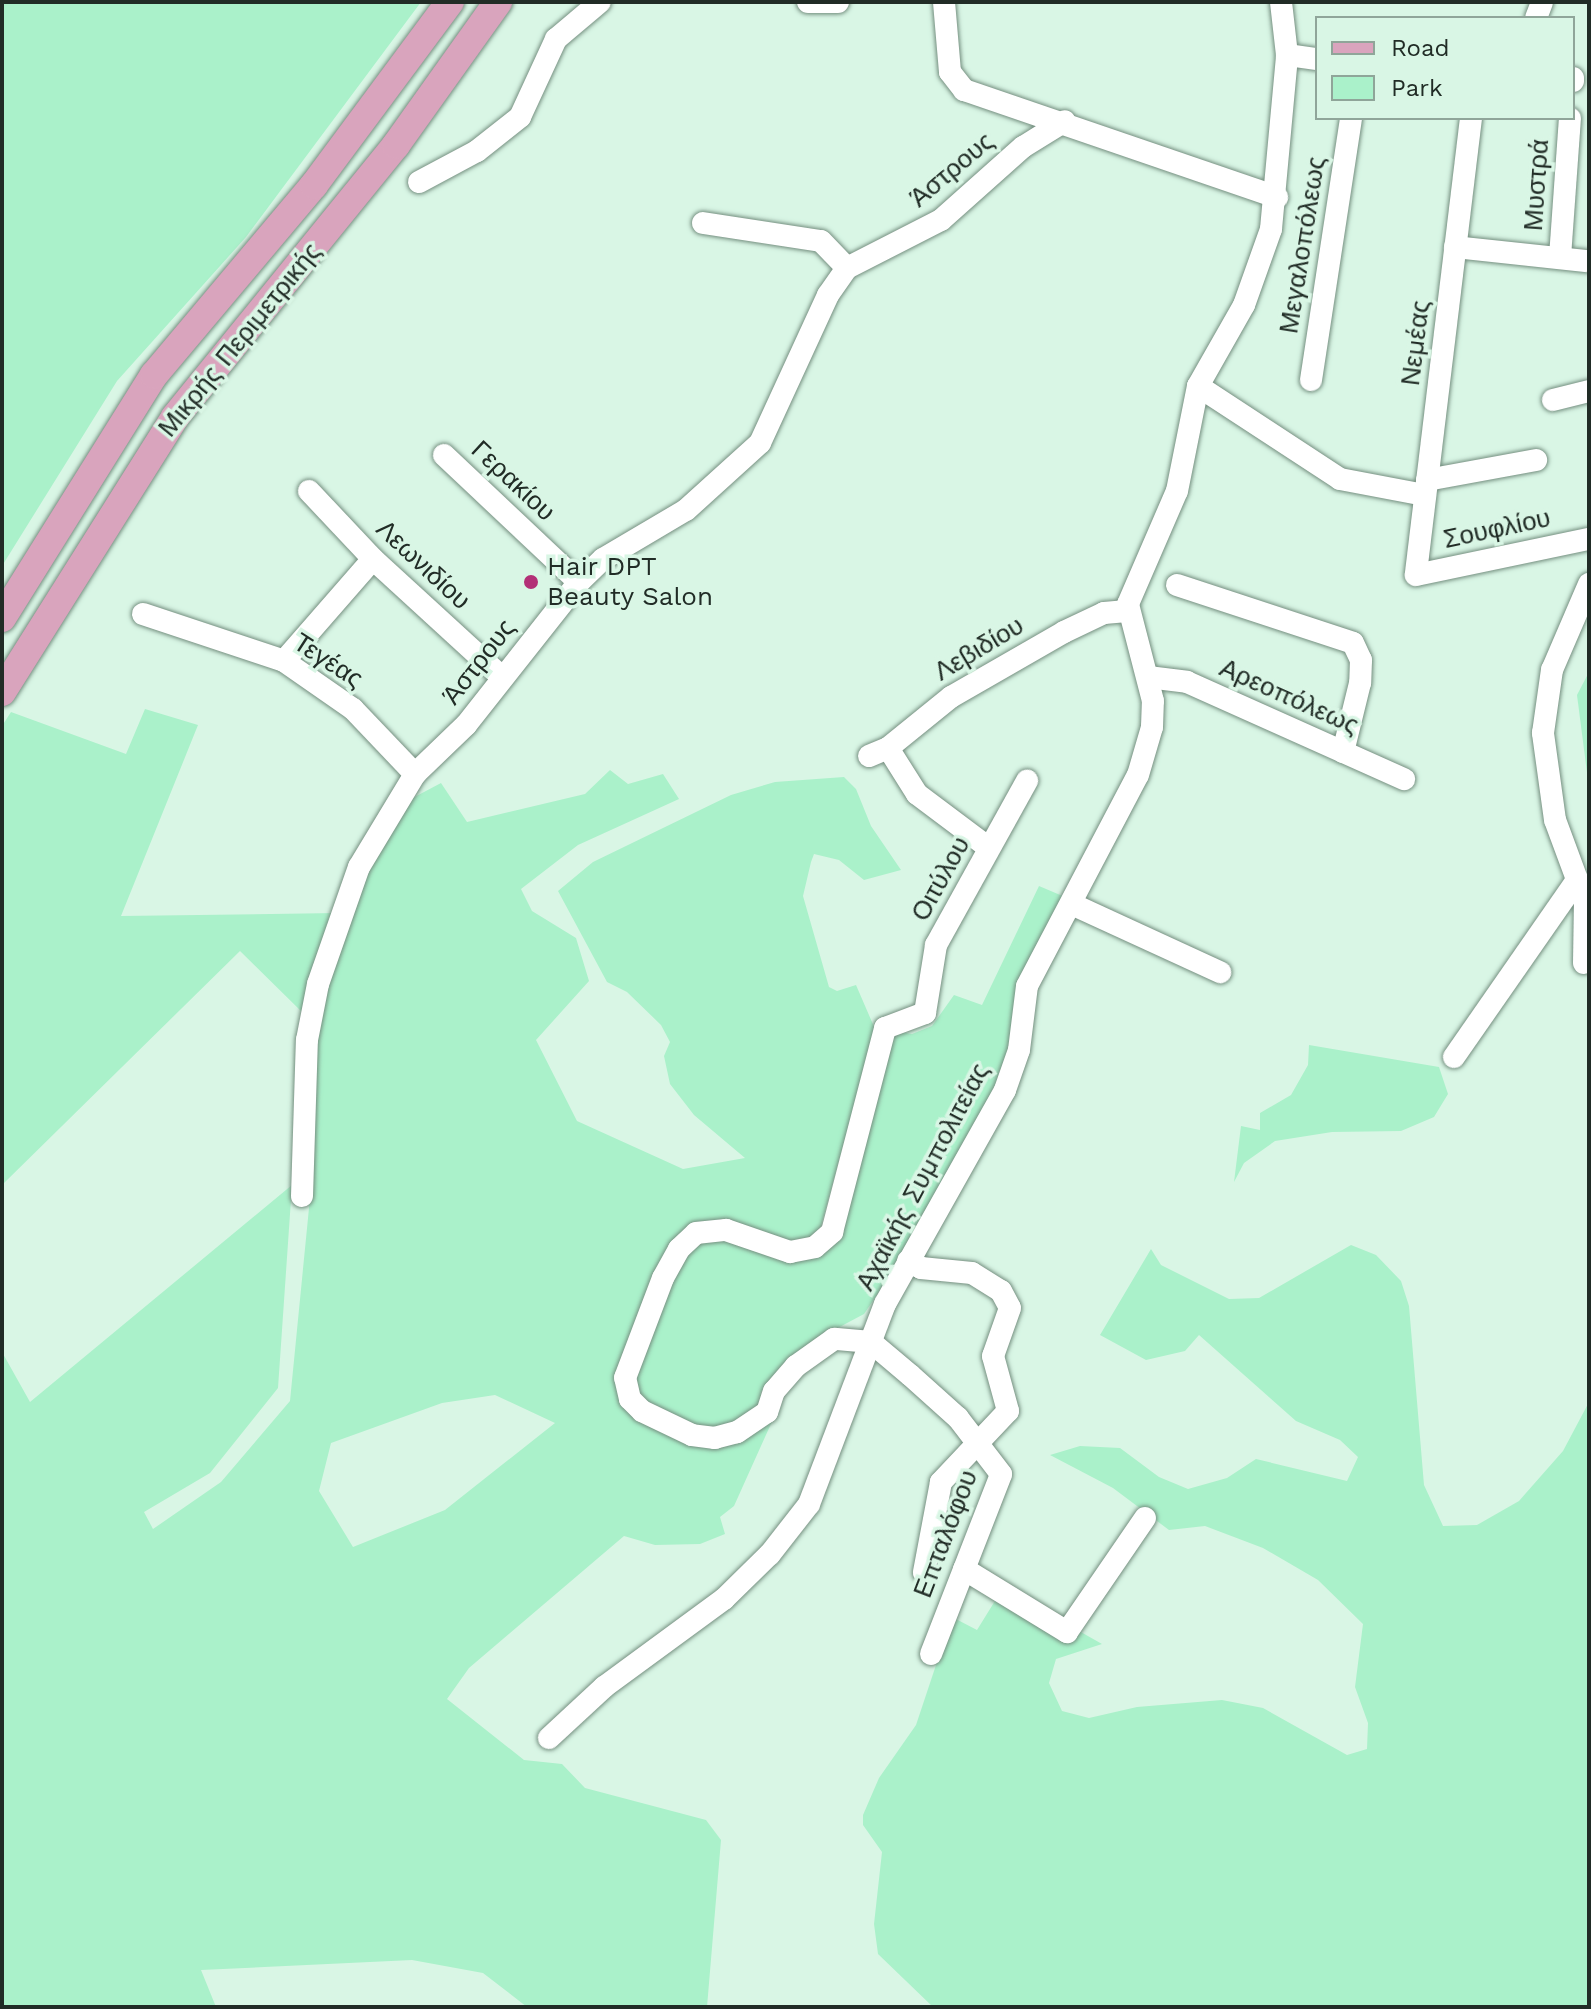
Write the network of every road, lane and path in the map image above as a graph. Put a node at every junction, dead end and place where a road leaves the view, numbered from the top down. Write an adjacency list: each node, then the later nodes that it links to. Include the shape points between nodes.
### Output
1 (450, 2): 37 (main road, Μικρής Περιμετρικής, via 314,185 145,388)
2 (498, 2): 41 (main road, Μικρής Περιμετρικής, via 396,145 175,417)
3 (600, 2): 14 (street, via 556,39 520,117 477,151)
4 (808, 2): 5 (street)
5 (838, 2)
6 (944, 2): 13 (street, via 950,72 964,90 991,103)
7 (1281, 2): 8 (street)
8 (1287, 55): 9 (street); 15 (street)
9 (1315, 59)
10 (1351, 120): 21 (street, Μεγαλοπόλεως)
11 (1471, 120): 17 (street, Νεμέας)
12 (1570, 120): 18 (street, Μυστρά)
13 (1065, 121): 15 (street); 20 (street, Άστρους, via 1023,147 941,220)
14 (419, 182)
15 (1277, 197): 22 (street, via 1255,279)
16 (703, 223): 20 (street, via 821,241)
17 (1455, 247): 18 (street); 27 (street, Νεμέας)
18 (1560, 257): 19 (street)
19 (1586, 261)
20 (847, 268): 32 (street, Άστρους, via 828,295 760,443 686,510 603,559)
21 (1311, 380)
22 (1198, 386): 27 (street, via 1340,479); 35 (street, via 1177,491)
23 (1589, 391): 24 (street)
24 (1553, 400)
25 (444, 455): 32 (street, Γερακίου)
26 (1536, 460): 27 (street)
27 (1426, 487): 31 (street, Νεμέας)
28 (309, 491): 30 (street, Λεωνιδίου)
29 (1589, 539): 31 (street, Σουφλίου)
30 (373, 559): 38 (street); 39 (street, Λεωνιδίου)
31 (1416, 575)
32 (579, 582): 39 (street, Άστρους)
33 (1589, 584): 47 (street, via 1552,670 1543,716 1550,800)
34 (1177, 585): 42 (street, via 1354,644 1361,660 1360,683)
35 (1127, 611): 40 (street, Αχαϊκής Συμπολιτείας); 46 (street, Λεβιδίου, via 1096,616 1002,667 932,710 879,752 917,794)
36 (143, 614): 38 (street, Τεγέας)
37 (2, 618)
38 (284, 661): 43 (street, Τεγέας, via 353,709)
39 (502, 677): 43 (street, Άστρους, via 466,725)
40 (1148, 677): 42 (street, Αρεοπόλεως, via 1187,682); 48 (street, Αχαϊκής Συμπολιτείας, via 1153,715 1144,758)
41 (2, 692)
42 (1343, 752): 44 (street, Αρεοπόλεως)
43 (415, 774): 52 (street, Άστρους, via 365,855 318,984 306,1055)
44 (1404, 779)
45 (1027, 781): 46 (street, Οιτύλου)
46 (989, 848): 54 (street, Οιτύλου, via 936,945 925,1013 885,1028 829,1237 790,1252 726,1230 696,1233 679,1249 663,1278 625,1388 642,1411 668,1426 702,1437 725,1436 767,1412 774,1391 820,1345 845,1338)
47 (1577, 880): 49 (street, via 1586,911); 51 (street)
48 (1074, 905): 50 (street); 53 (street, Αχαϊκής Συμπολιτείας, via 1027,986 1016,1060 1005,1090)
49 (1584, 963)
50 (1220, 972)
51 (1454, 1057)
52 (302, 1196)
53 (908, 1261): 54 (street, Αχαϊκής Συμπολιτείας); 55 (street, via 921,1268 972,1273 1007,1300 1009,1322 993,1356 1008,1411)
54 (871, 1342): 55 (street, Επταλόφου); 60 (street, Αχαϊκής Συμπολιτείας, via 813,1496 791,1529 715,1607 604,1687)
55 (980, 1443): 57 (street, Επταλόφου, via 1001,1474); 58 (street, via 941,1482)
56 (1145, 1518): 57 (street, via 1067,1632)
57 (964, 1569): 59 (street, Επταλόφου)
58 (924, 1572)
59 (931, 1654)
60 (549, 1738)

